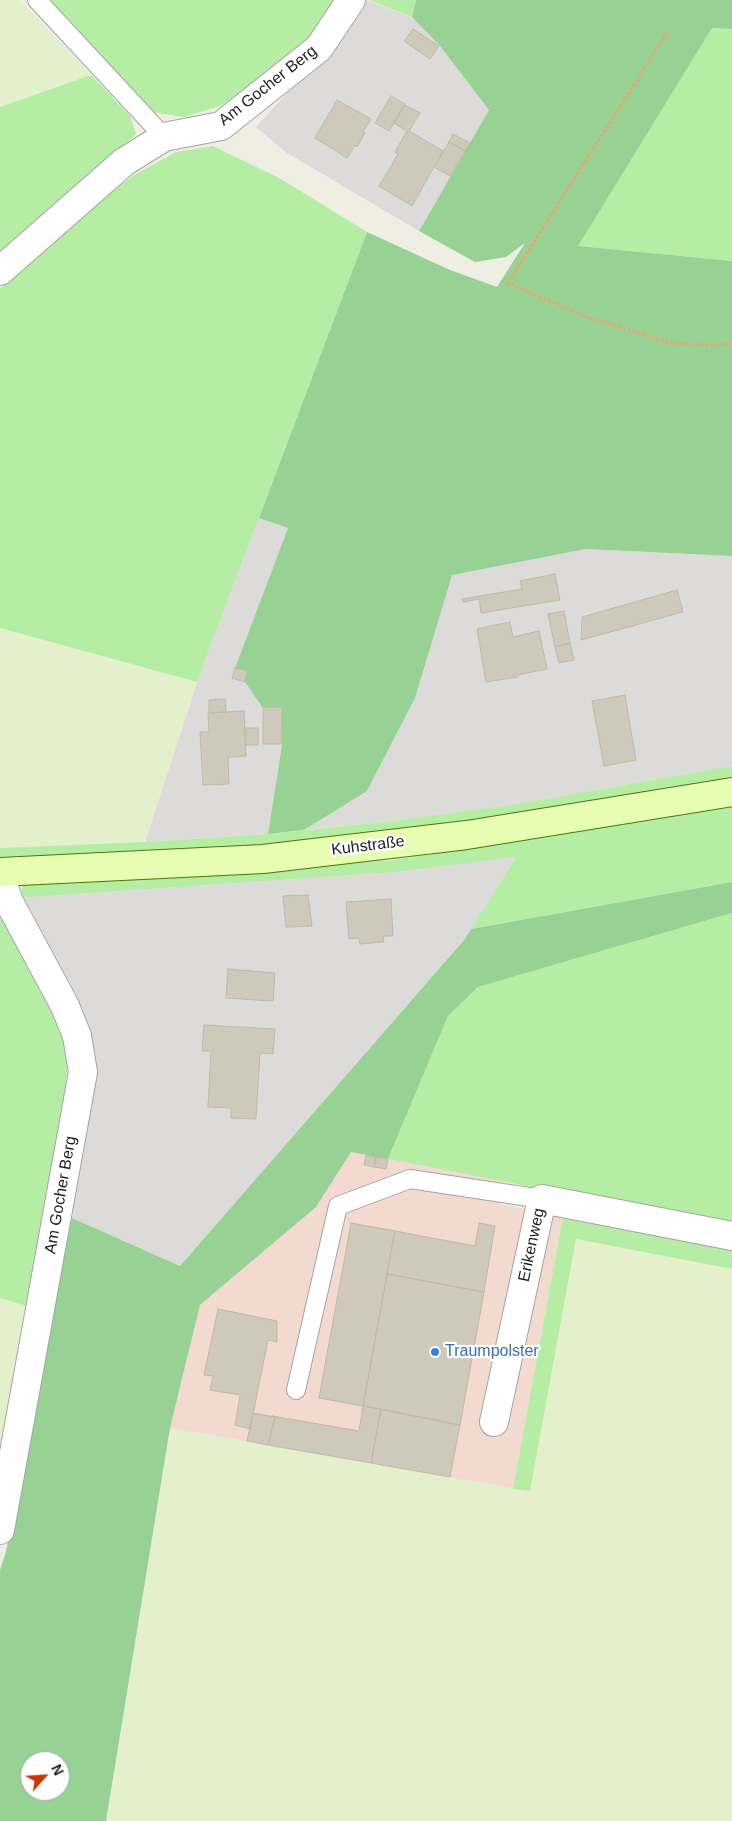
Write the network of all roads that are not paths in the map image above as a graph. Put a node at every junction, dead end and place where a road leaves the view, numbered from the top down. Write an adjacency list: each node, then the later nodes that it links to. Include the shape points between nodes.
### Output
1 (37, 0): 3 (lane)
2 (350, 0): 3 (street, Am Gocher Berg, via 319,48 221,126)
3 (164, 137): 4 (street, Am Gocher Berg, via 124,162)
4 (0, 271)
5 (732, 792): 6 (street, Kuhstraße, via 467,835 263,858)
6 (0, 873): 11 (street, Am Gocher Berg, via 9,902 65,1006 77,1036 83,1072)
7 (542, 1199): 8 (street, Erikenweg); 9 (lane, via 410,1179 338,1206); 10 (street, Erikenweg)
8 (732, 1236)
9 (296, 1390)
10 (494, 1422)
11 (0, 1530)

